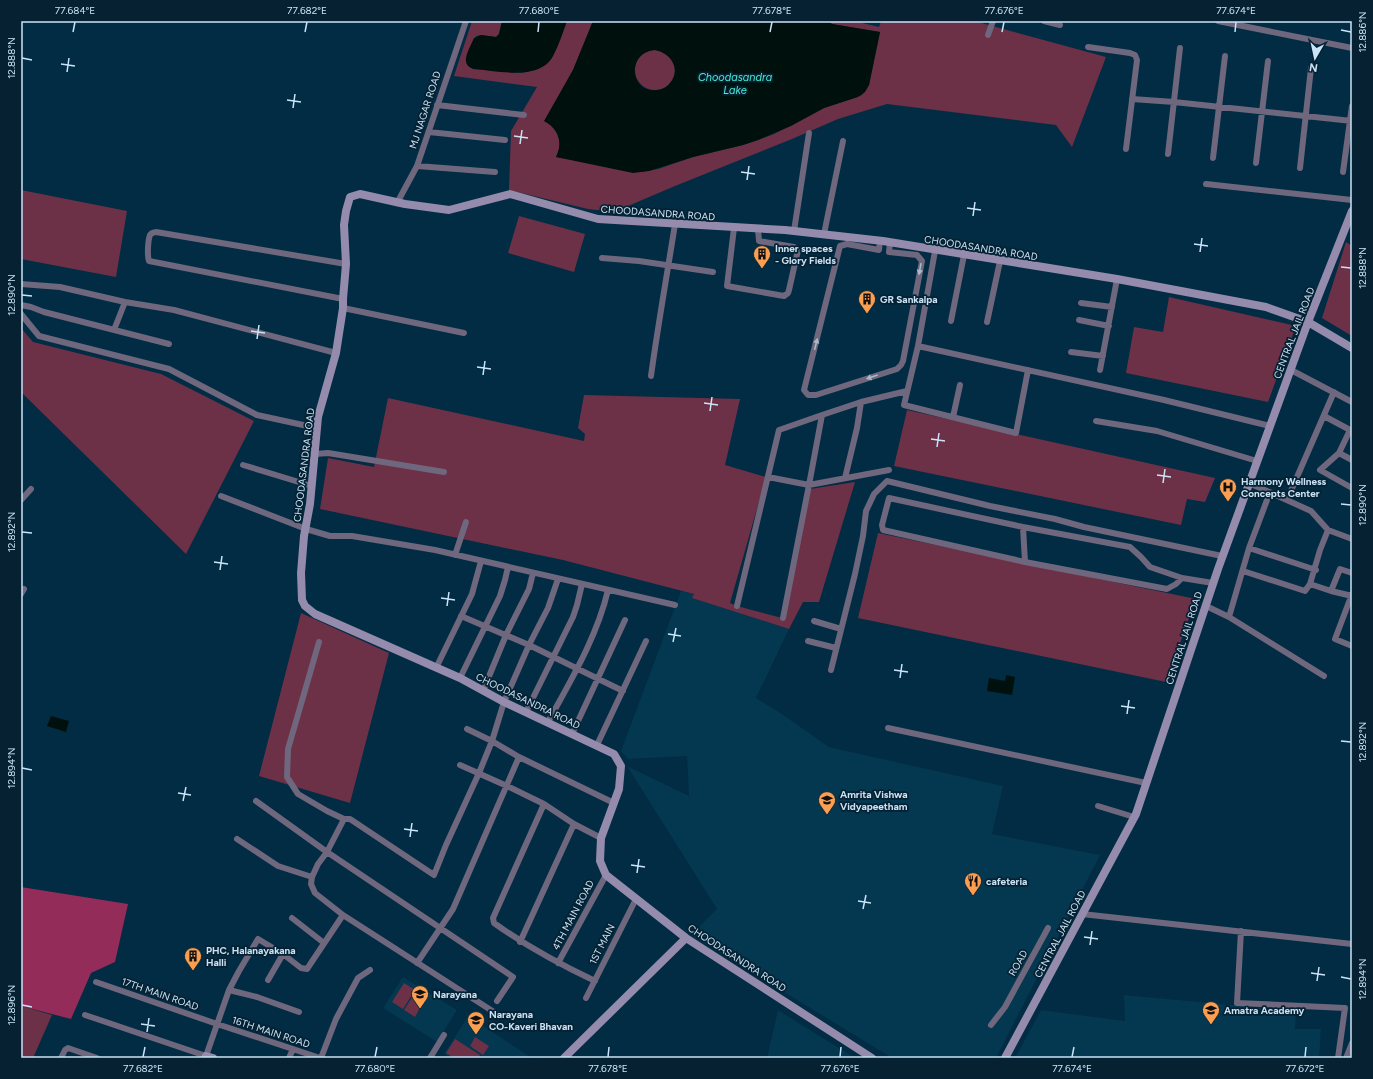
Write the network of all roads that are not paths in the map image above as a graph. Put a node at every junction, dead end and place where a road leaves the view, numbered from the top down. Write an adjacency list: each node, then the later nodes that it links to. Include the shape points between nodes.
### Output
1 (466, 21): 15 (street, MJ NAGAR ROAD)
2 (993, 21): 6 (street)
3 (1044, 21): 5 (street)
4 (1218, 21): 9 (street)
5 (1060, 25)
6 (988, 36)
7 (1088, 47): 13 (street, via 1135,55 1137,60)
8 (1180, 48): 14 (street)
9 (1352, 48)
10 (1225, 56): 17 (street)
11 (1268, 61): 18 (street)
12 (1311, 68): 20 (street)
13 (1132, 99): 14 (street); 26 (street)
14 (1174, 102): 17 (street); 27 (street)
15 (437, 105): 19 (street); 22 (street, MJ NAGAR ROAD)
16 (1352, 106): 21 (street)
17 (1219, 107): 18 (street); 28 (street)
18 (1262, 111): 20 (street); 29 (street)
19 (524, 115)
20 (1305, 116): 21 (street); 31 (street)
21 (1351, 121): 33 (street)
22 (429, 132): 24 (street); 30 (street, MJ NAGAR ROAD)
23 (809, 133): 40 (street)
24 (505, 140)
25 (843, 141): 42 (street)
26 (1126, 149)
27 (1168, 154)
28 (1213, 158)
29 (1256, 164)
30 (417, 166): 32 (street); 36 (street, MJ NAGAR ROAD)
31 (1300, 168)
32 (495, 172)
33 (1344, 172)
34 (1206, 184): 35 (street)
35 (1352, 200)
36 (397, 203): 38 (street, CHOODASANDRA ROAD, via 449,210 510,194 598,219); 51 (street, CHOODASANDRA ROAD, via 360,194 350,197 344,225)
37 (1352, 210): 66 (street, CENTRAL JAIL ROAD)
38 (675, 224): 41 (street, CHOODASANDRA ROAD); 52 (street)
39 (758, 229): 40 (street, CHOODASANDRA ROAD); 41 (street, CHOODASANDRA ROAD); 41 (street, via 759,241 794,247 798,250 789,290 784,296 726,286)
40 (794, 231): 42 (street, CHOODASANDRA ROAD)
41 (734, 232)
42 (824, 234): 43 (street, CHOODASANDRA ROAD)
43 (880, 241): 44 (street, CHOODASANDRA ROAD); 45 (street)
44 (890, 242): 46 (street, CHOODASANDRA ROAD); 47 (street)
45 (878, 250): 47 (street); 47 (street, one-way to 45, via 917,255 922,261 901,365 823,393 808,395 804,390 840,246 844,244)
46 (935, 251): 48 (street, CHOODASANDRA ROAD); 71 (street)
47 (890, 252)
48 (964, 255): 50 (street, CHOODASANDRA ROAD); 64 (street)
49 (602, 258): 52 (street)
50 (1000, 261): 54 (street, CHOODASANDRA ROAD); 65 (street)
51 (346, 264): 56 (street, CHOODASANDRA ROAD); 56 (street, via 156,232 150,236 147,256 149,261)
52 (669, 265): 53 (street); 79 (street)
53 (713, 272)
54 (1117, 279): 60 (street); 66 (street, CHOODASANDRA ROAD, via 1266,307)
55 (21, 284): 57 (street, via 60,287)
56 (342, 299): 61 (street, CHOODASANDRA ROAD)
57 (125, 302): 68 (street); 74 (street, via 174,310)
58 (1081, 303): 60 (street)
59 (21, 305): 68 (street)
60 (1112, 307): 67 (street)
61 (343, 308): 69 (street); 74 (street, CHOODASANDRA ROAD)
62 (21, 314): 90 (street, via 40,336 169,369 257,415)
63 (1080, 320): 67 (street)
64 (951, 321)
65 (986, 322)
66 (1308, 322): 72 (street, CHOODASANDRA ROAD); 78 (street, CENTRAL JAIL ROAD)
67 (1109, 326): 75 (street)
68 (114, 330): 70 (street)
69 (464, 333)
70 (169, 344)
71 (918, 346): 76 (street); 81 (street)
72 (1352, 348)
73 (1071, 352): 75 (street)
74 (336, 353): 90 (street, CHOODASANDRA ROAD)
75 (1103, 356): 77 (street)
76 (1028, 370): 87 (street, via 1016,433); 89 (street)
77 (1100, 370)
78 (1291, 370): 82 (street); 89 (street, CENTRAL JAIL ROAD)
79 (651, 376)
80 (960, 385): 87 (street)
81 (907, 391): 83 (street); 87 (street, via 904,405)
82 (1334, 392): 84 (street); 86 (street)
83 (861, 402): 85 (street); 100 (street)
84 (1352, 402)
85 (822, 415): 99 (street, via 779,430); 103 (street)
86 (1324, 416): 91 (street); 109 (street)
87 (953, 417)
88 (1096, 421): 95 (street, via 1157,431)
89 (1270, 426): 95 (street, CENTRAL JAIL ROAD)
90 (317, 428): 93 (street, CHOODASANDRA ROAD)
91 (1351, 430): 92 (street)
92 (1339, 453): 94 (street); 104 (street, via 1320,470)
93 (315, 454): 98 (street, via 328,453); 102 (street, CHOODASANDRA ROAD)
94 (1352, 460)
95 (1257, 461): 101 (street, CENTRAL JAIL ROAD)
96 (243, 465): 102 (street)
97 (889, 470): 100 (street)
98 (444, 472)
99 (768, 477): 103 (street); 134 (street)
100 (845, 478): 103 (street)
101 (1249, 483): 106 (street); 117 (street, CENTRAL JAIL ROAD)
102 (312, 486): 112 (street, CHOODASANDRA ROAD)
103 (809, 486): 138 (street)
104 (1352, 488)
105 (31, 489): 108 (street)
106 (1270, 492): 109 (street); 115 (street)
107 (221, 496): 112 (street)
108 (21, 500)
109 (1287, 500): 113 (street, via 1311,511)
110 (466, 522): 116 (street)
111 (1023, 527): 119 (street); 119 (street, via 888,498 882,526 883,530); 125 (street, via 1130,547 1150,567)
112 (306, 529): 116 (street, via 330,536 352,536); 151 (street, CHOODASANDRA ROAD, via 301,573 302,600 306,606 315,614)
113 (1328, 530): 114 (street); 122 (street)
114 (1352, 540)
115 (1250, 548): 121 (street); 122 (street)
116 (455, 555): 118 (street)
117 (1222, 556): 127 (street, CENTRAL JAIL ROAD); 142 (street, via 887,481 874,494 866,511 856,574)
118 (481, 561): 120 (street); 136 (street, via 472,594)
119 (1025, 562): 125 (street, via 1167,589)
120 (508, 567): 123 (street); 141 (street, via 500,596)
121 (1243, 570): 129 (street, via 1304,591); 137 (street)
122 (1316, 570): 129 (street)
123 (533, 573): 126 (street); 143 (street, via 529,589)
124 (1352, 573): 131 (street, via 1340,569)
125 (1182, 578): 127 (street)
126 (558, 579): 128 (street); 147 (street, via 548,608)
127 (1213, 583): 135 (street, CENTRAL JAIL ROAD)
128 (582, 584): 130 (street); 150 (street, via 573,617)
129 (1310, 584): 131 (street)
130 (608, 590): 133 (street); 152 (street, via 599,620)
131 (1331, 591): 132 (street)
132 (1352, 595): 148 (street, via 1335,639)
133 (675, 605)
134 (737, 606)
135 (1206, 606): 137 (street); 170 (street, CENTRAL JAIL ROAD)
136 (461, 616): 141 (street); 151 (street)
137 (1229, 617): 154 (street)
138 (783, 618)
139 (625, 620): 156 (street)
140 (814, 621): 142 (street)
141 (485, 626): 143 (street); 155 (street)
142 (841, 629): 149 (street)
143 (506, 635): 147 (street); 158 (street)
144 (646, 641): 157 (street)
145 (319, 642): 177 (street, via 288,749 287,777 298,794)
146 (808, 642): 149 (street)
147 (529, 645): 150 (street); 159 (street)
148 (1352, 646)
149 (836, 648): 153 (street)
150 (554, 657): 152 (street); 160 (street)
151 (436, 668): 155 (street, CHOODASANDRA ROAD)
152 (577, 668): 156 (street); 161 (street)
153 (831, 670)
154 (1324, 676)
155 (460, 678): 158 (street, CHOODASANDRA ROAD)
156 (599, 678): 157 (street); 164 (street)
157 (622, 690): 166 (street)
158 (483, 691): 159 (street, CHOODASANDRA ROAD)
159 (504, 702): 160 (street, CHOODASANDRA ROAD); 165 (street)
160 (526, 712): 161 (street, CHOODASANDRA ROAD)
161 (548, 722): 164 (street, CHOODASANDRA ROAD)
162 (888, 728): 170 (street)
163 (467, 729): 165 (street)
164 (572, 734): 166 (street, CHOODASANDRA ROAD)
165 (492, 741): 167 (street); 169 (street)
166 (596, 745): 173 (street, CHOODASANDRA ROAD, via 614,754 621,766 619,789)
167 (519, 757): 171 (street); 173 (street)
168 (460, 765): 169 (street)
169 (479, 773): 171 (street); 177 (street, via 434,875 350,819)
170 (1146, 783): 176 (street, CENTRAL JAIL ROAD)
171 (507, 786): 174 (street); 188 (street, via 453,909)
172 (256, 801): 181 (street)
173 (614, 802): 179 (street, CHOODASANDRA ROAD)
174 (544, 804): 178 (street); 192 (street, via 493,918 494,923)
175 (1098, 806): 176 (street)
176 (1134, 817): 185 (street, CENTRAL JAIL ROAD)
177 (344, 818): 181 (street)
178 (574, 824): 179 (street); 192 (street)
179 (601, 838): 182 (street, CHOODASANDRA ROAD, via 600,860)
180 (237, 839): 183 (street, via 278,866)
181 (327, 852): 183 (street); 188 (street)
182 (606, 875): 184 (street, CHOODASANDRA ROAD); 197 (street, 4TH MAIN ROAD)
183 (312, 877): 186 (street, via 311,884 315,893)
184 (636, 899): 191 (street, CHOODASANDRA ROAD); 200 (street, 1ST MAIN)
185 (1082, 914): 190 (street); 221 (street, CENTRAL JAIL ROAD)
186 (343, 915): 193 (street); 196 (street)
187 (292, 918): 193 (street)
188 (441, 928): 196 (street); 204 (street, via 513,977)
189 (1048, 928): 209 (street, ROAD, via 1005,1007)
190 (1240, 931): 194 (street); 222 (street, via 1237,1003 1345,1008)
191 (686, 938): 219 (street); 220 (street, CHOODASANDRA ROAD)
192 (520, 942): 197 (street)
193 (324, 943): 195 (street, via 307,969 301,968)
194 (1352, 944)
195 (283, 954): 199 (street); 202 (street, via 258,939)
196 (417, 963): 207 (street)
197 (558, 963): 200 (street)
198 (370, 970): 217 (street, via 358,978 336,1019)
199 (268, 980)
200 (595, 981): 203 (street, 1ST MAIN)
201 (96, 982): 208 (street, 17TH MAIN ROAD)
202 (229, 990): 205 (street); 208 (street)
203 (586, 998)
204 (497, 1001)
205 (299, 1012)
206 (84, 1014): 213 (street)
207 (497, 1014)
208 (217, 1024): 212 (street, 16TH MAIN ROAD); 213 (street)
209 (991, 1026)
210 (444, 1035): 218 (street)
211 (1352, 1043): 223 (street)
212 (293, 1049): 216 (street); 217 (street, 16TH MAIN ROAD)
213 (208, 1057)
214 (61, 1058): 215 (street, via 68,1048)
215 (97, 1058)
216 (290, 1058)
217 (320, 1058)
218 (430, 1058)
219 (564, 1058)
220 (872, 1058)
221 (1005, 1058)
222 (1338, 1058)
223 (1346, 1058)

